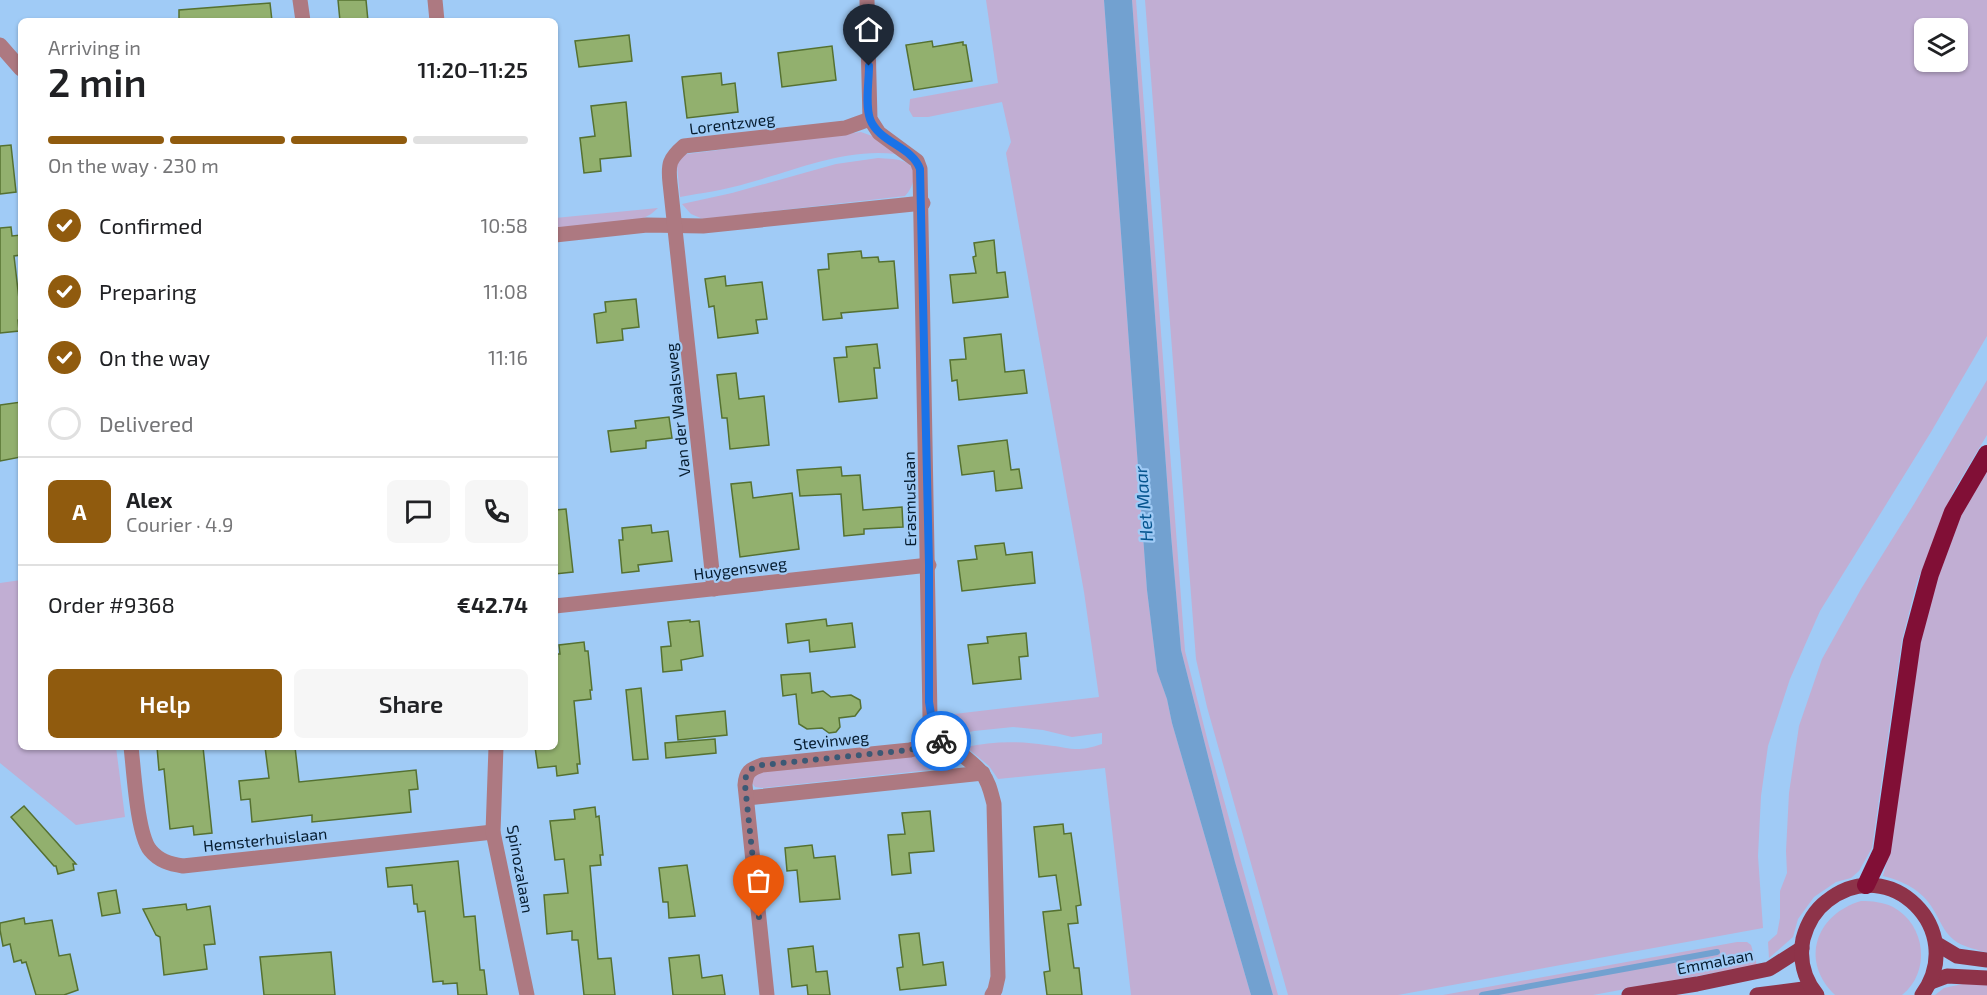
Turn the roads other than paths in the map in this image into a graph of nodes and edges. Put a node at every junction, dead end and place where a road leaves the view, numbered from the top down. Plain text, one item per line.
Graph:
1 (300, 0) edge
2 (435, 0) edge
3 (867, 0) edge
4 (303, 18) edge
5 (437, 18) edge
6 (0, 45) edge
7 (18, 66) edge
8 (870, 119) junction
9 (922, 203) junction
10 (676, 227) junction
11 (558, 235) edge
12 (1987, 454) edge
13 (929, 565) junction
14 (714, 589) junction
15 (558, 606) edge
16 (945, 740) junction
17 (131, 750) edge
18 (496, 750) edge
19 (983, 773) junction
20 (747, 798) junction
21 (493, 832) junction
22 (1866, 885) junction
23 (1936, 944) junction
24 (1802, 948) junction
25 (1987, 960) edge
26 (1987, 978) edge
27 (1927, 988) edge
28 (1814, 992) edge
29 (527, 995) edge
30 (767, 995) edge
31 (992, 995) edge
32 (1629, 995) edge
33 (1757, 995) edge

1 - 4 street
2 - 5 street
3 - 8 street
6 - 7 street
8 - 9 street, Erasmuslaan
8 - 10 street, Lorentzweg
9 - 10 street
9 - 13 street, Erasmuslaan
10 - 11 street
10 - 14 street, Van der Waalsweg
12 - 22 highway
13 - 14 street, Huygensweg
13 - 16 street, Erasmuslaan
14 - 15 street, Huygensweg
16 - 19 street, Erasmuslaan
16 - 20 street, Stevinweg
17 - 21 street, Hemsterhuislaan
18 - 21 street, Spinozalaan
19 - 20 street
19 - 31 street, Erasmuslaan
20 - 30 street, Stevinweg
21 - 29 street, Spinozalaan
22 - 23 main road
22 - 24 main road
23 - 25 main road
23 - 27 main road
24 - 28 main road
24 - 32 main road, Emmalaan
26 - 27 main road
28 - 33 main road

